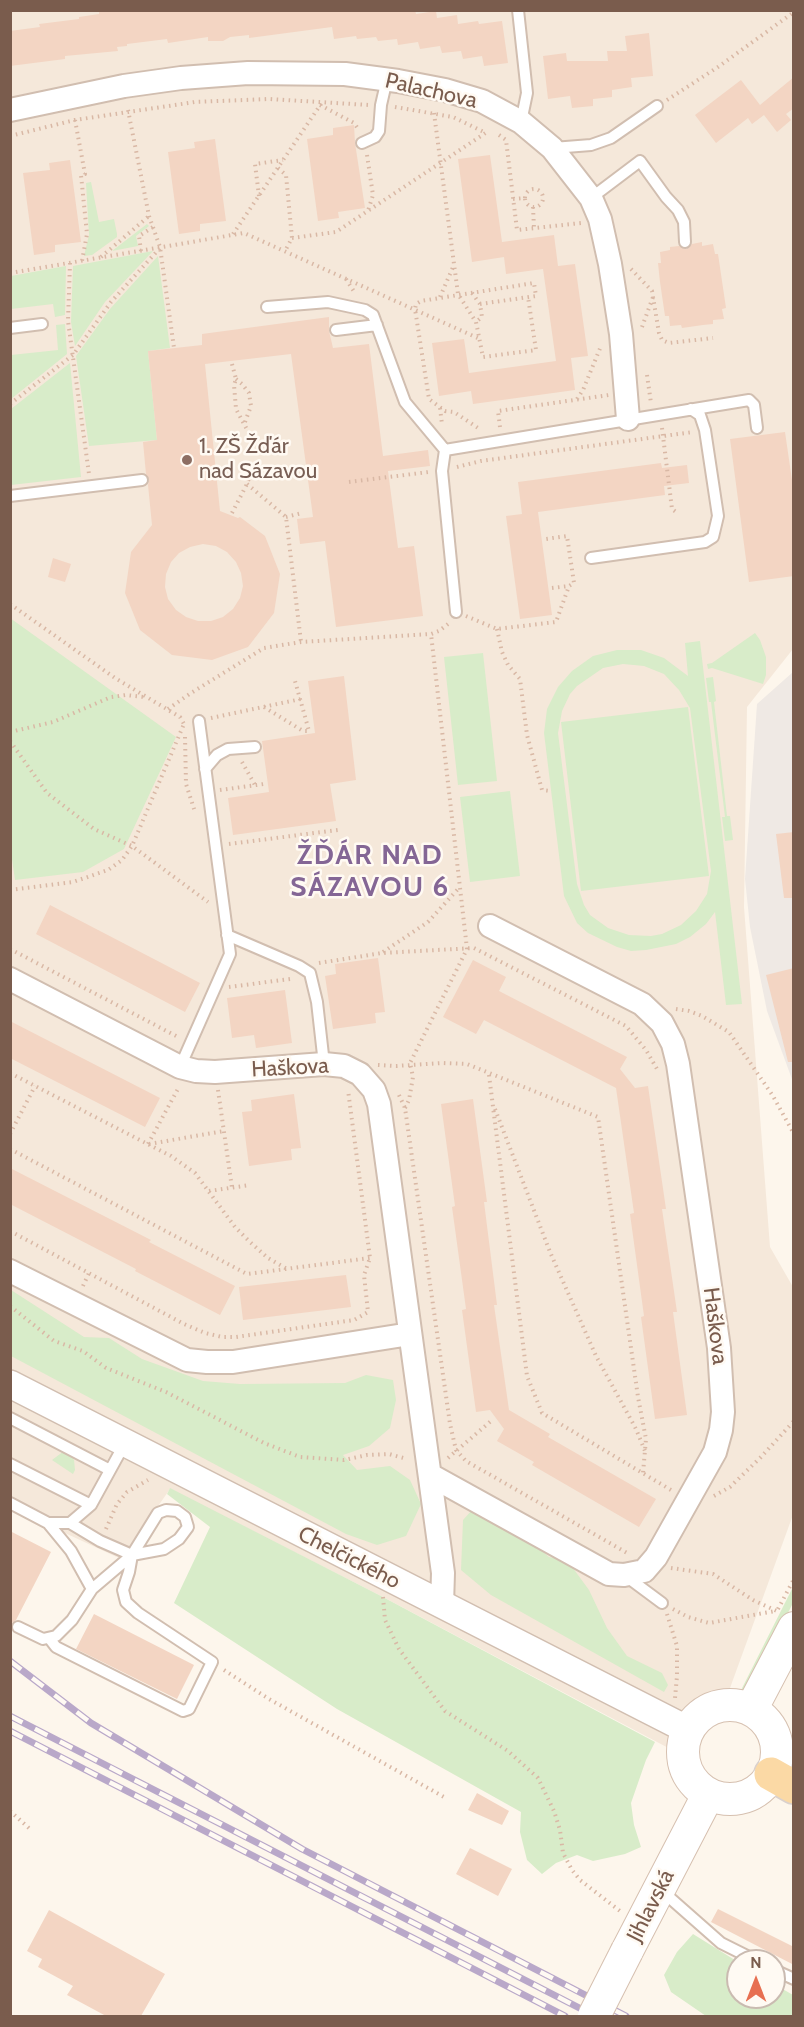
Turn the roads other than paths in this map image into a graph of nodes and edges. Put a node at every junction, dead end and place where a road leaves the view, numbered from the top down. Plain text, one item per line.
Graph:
1 (518, 10) edge
2 (387, 79) junction
3 (657, 106) road end
4 (10, 110) edge
5 (521, 122) junction
6 (363, 142) road end
7 (552, 148) junction
8 (591, 198) junction
9 (685, 242) dead end
10 (267, 307) dead end
11 (42, 324) dead end
12 (377, 325) junction
13 (10, 328) edge
14 (336, 330) dead end
15 (691, 409) junction
16 (628, 419) junction
17 (757, 428) dead end
18 (445, 450) junction
19 (142, 480) dead end
20 (10, 496) edge
21 (591, 558) dead end
22 (456, 612) road end
23 (199, 721) road end
24 (255, 747) dead end
25 (205, 769) junction
26 (490, 926) dead end
27 (227, 935) junction
28 (10, 979) edge
29 (324, 1064) junction
30 (181, 1075) junction
31 (10, 1271) edge
32 (410, 1334) junction
33 (10, 1384) edge
34 (10, 1418) edge
35 (125, 1443) junction
36 (10, 1464) edge
37 (429, 1469) junction
38 (110, 1470) junction
39 (10, 1503) edge
40 (92, 1505) junction
41 (70, 1522) junction
42 (48, 1523) junction
43 (132, 1555) junction
44 (637, 1566) junction
45 (93, 1589) junction
46 (662, 1603) road end
47 (442, 1605) junction
48 (781, 1620) edge
49 (18, 1627) dead end
50 (49, 1638) junction
51 (741, 1705) junction
52 (683, 1723) junction
53 (782, 1781) edge
54 (699, 1791) junction
55 (660, 1889) junction
56 (733, 1949) edge
57 (594, 2016) edge

1 - 5 lane
2 - 4 street, Palachova
2 - 5 street, Palachova
2 - 6 lane
3 - 7 lane
5 - 7 street, Palachova
7 - 8 street, Palachova
8 - 9 lane
8 - 16 street, Palachova
10 - 12 lane
11 - 13 lane
12 - 14 lane
12 - 18 lane
15 - 16 lane
15 - 17 lane
15 - 21 lane
16 - 18 lane
18 - 22 lane
19 - 20 lane
23 - 25 lane
24 - 25 lane
25 - 27 lane
26 - 44 street, Haškova
27 - 29 lane
27 - 30 lane
28 - 30 street, Haškova
29 - 30 street, Haškova
29 - 32 street, Haškova
31 - 32 street
32 - 37 street, Haškova
33 - 35 street, Chelčického
34 - 38 lane
35 - 38 lane
35 - 47 street, Chelčického
36 - 40 lane
37 - 44 street
37 - 47 street, Haškova
38 - 40 lane
39 - 42 lane
40 - 41 lane
41 - 42 lane
41 - 43 lane
42 - 45 lane
43 - 43 lane
43 - 45 lane
43 - 50 lane
44 - 46 lane
45 - 50 lane
47 - 52 street, Chelčického
48 - 51 main road
49 - 50 lane
51 - 52 main road
51 - 53 main road
52 - 54 main road
53 - 54 main road
54 - 55 main road, Jihlavská
55 - 56 lane
55 - 57 main road, Jihlavská, bridge

